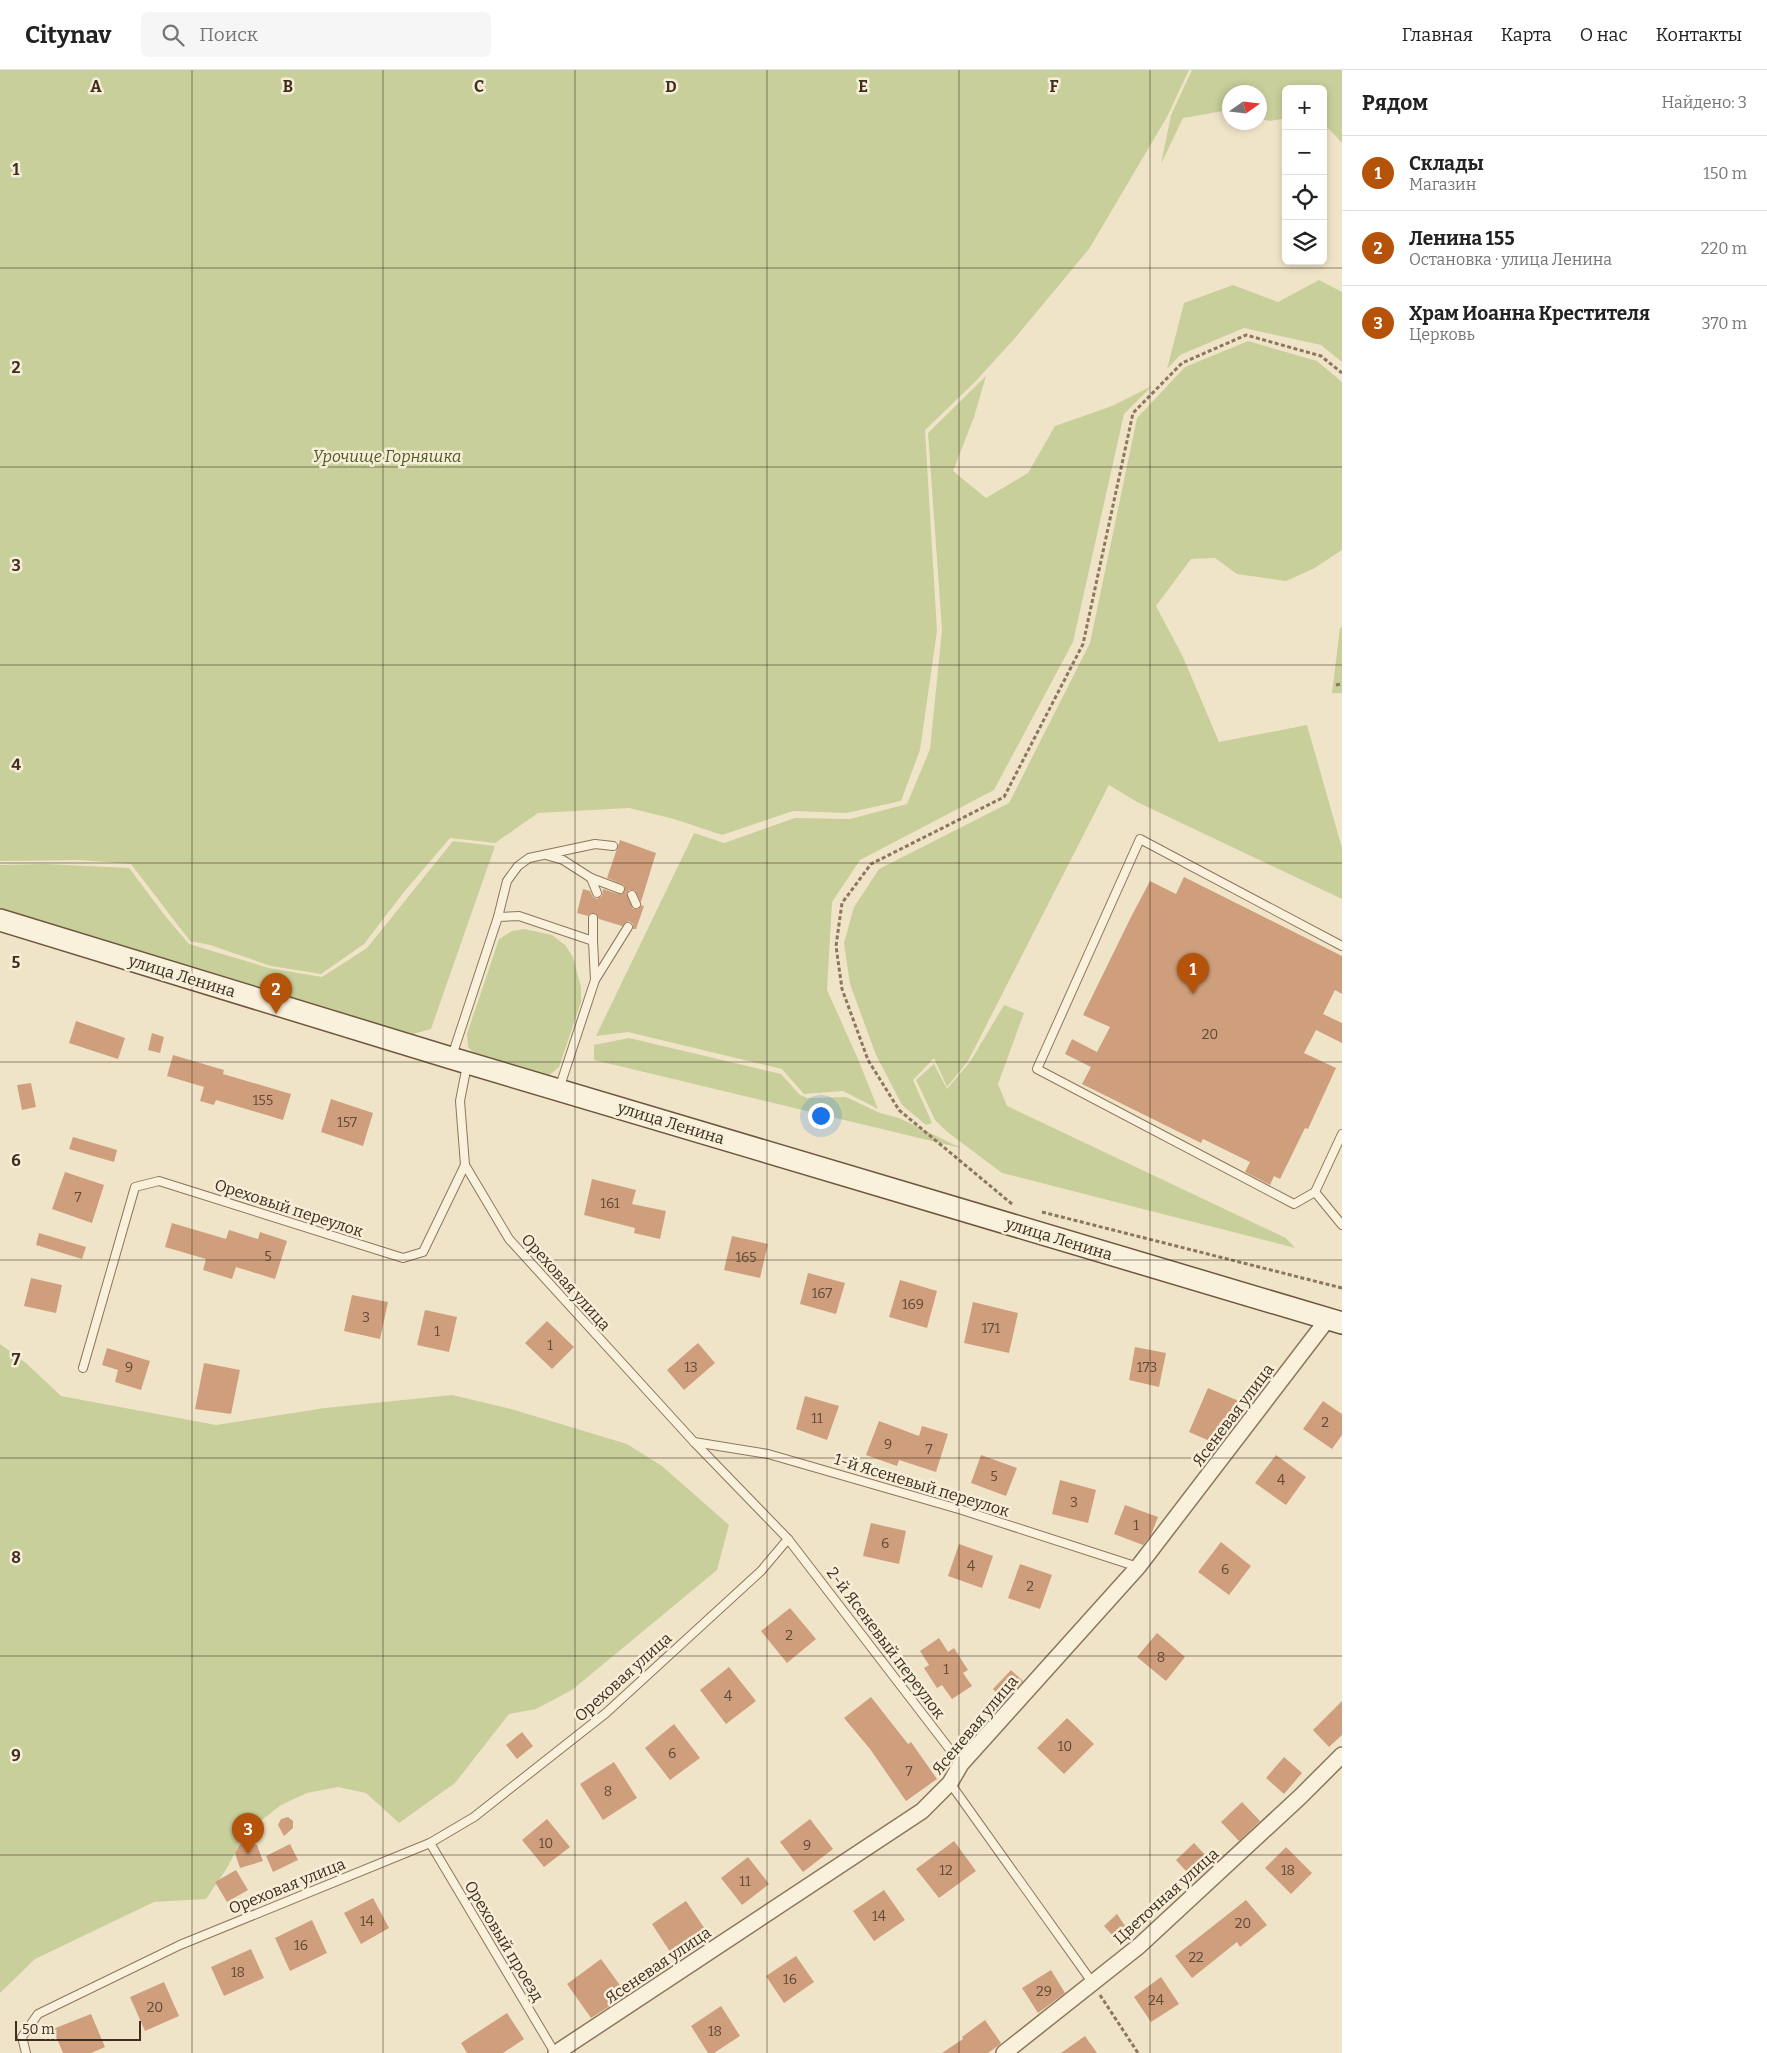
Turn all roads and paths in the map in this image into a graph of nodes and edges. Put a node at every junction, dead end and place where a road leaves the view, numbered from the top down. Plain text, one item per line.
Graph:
1 (1342, 374) edge
2 (1342, 684) edge
3 (1336, 685) dead end
4 (612, 846) dead end
5 (544, 854) junction
6 (591, 878) junction
7 (620, 890) dead end
8 (596, 893) dead end
9 (632, 895) dead end
10 (636, 904) dead end
11 (498, 917) junction
12 (593, 918) dead end
13 (0, 920) edge
14 (628, 927) dead end
15 (593, 941) junction
16 (1342, 946) edge
17 (595, 980) junction
18 (460, 1060) junction
19 (559, 1089) junction
20 (1342, 1134) edge
21 (465, 1165) junction
22 (1315, 1192) junction
23 (1013, 1205) dead end
24 (1033, 1210) dead end
25 (1342, 1224) edge
26 (1342, 1288) edge
27 (1335, 1321) edge
28 (83, 1368) dead end
29 (694, 1442) junction
30 (788, 1539) junction
31 (1138, 1567) junction
32 (1342, 1755) edge
33 (961, 1764) junction
34 (950, 1783) junction
35 (430, 1843) junction
36 (1092, 1982) junction
37 (26, 2053) edge
38 (556, 2053) edge
39 (1004, 2053) edge
40 (1138, 2053) edge

1 - 23 path
2 - 3 path
4 - 5 lane
5 - 6 lane
5 - 11 lane
6 - 7 lane
6 - 8 lane
9 - 10 lane
11 - 15 lane
11 - 18 lane
12 - 15 lane
13 - 18 main road, улица Ленина
14 - 17 lane
15 - 17 lane
16 - 22 lane
17 - 19 lane
18 - 19 main road, улица Ленина
18 - 21 lane
19 - 27 main road, улица Ленина
20 - 22 lane
21 - 28 lane, Ореховый переулок
21 - 29 lane, Ореховая улица
22 - 25 lane
24 - 26 path
27 - 31 street, Ясеневая улица
29 - 30 lane, Ореховая улица
29 - 31 lane, 1-й Ясеневый переулок
30 - 33 lane, 2-й Ясеневый переулок
30 - 35 lane, Ореховая улица
31 - 33 street, Ясеневая улица
32 - 36 street, Цветочная улица
33 - 34 street, Ясеневая улица
34 - 36 lane
34 - 38 street, Ясеневая улица
35 - 37 lane, Ореховая улица
35 - 38 lane, Ореховый проезд
36 - 39 street, Цветочная улица
36 - 40 path

